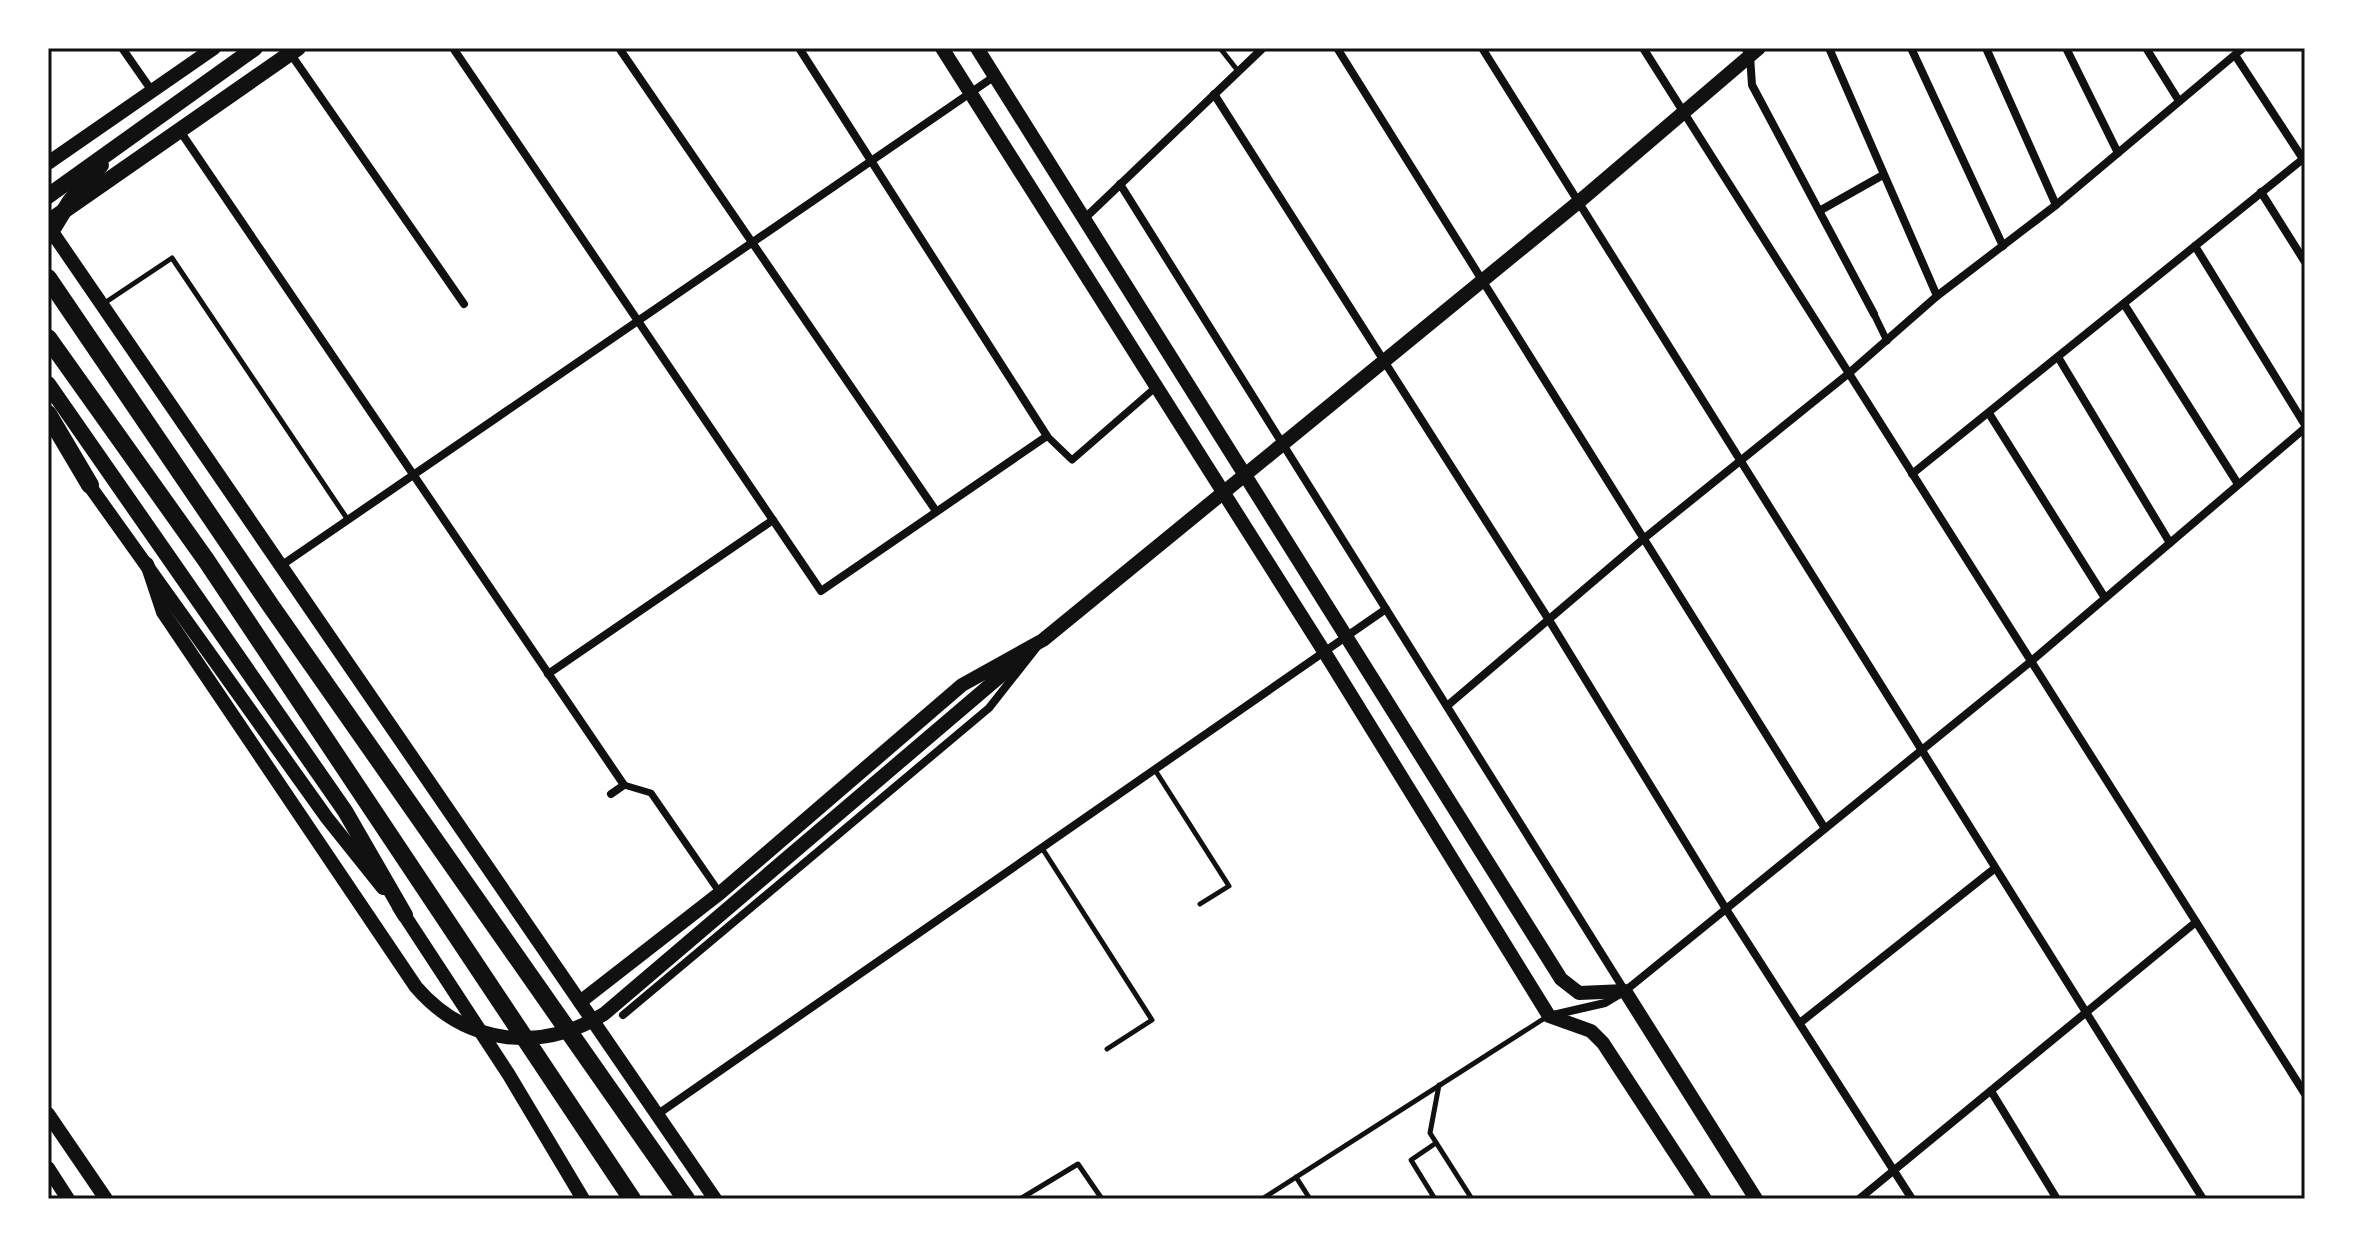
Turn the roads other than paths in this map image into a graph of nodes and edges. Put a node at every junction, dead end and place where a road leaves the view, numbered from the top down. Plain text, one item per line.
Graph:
1 (122, 48) edge
2 (214, 48) edge
3 (255, 48) edge
4 (453, 48) edge
5 (619, 48) edge
6 (799, 48) edge
7 (942, 48) edge
8 (977, 48) edge
9 (1220, 48) edge
10 (1263, 48) edge
11 (1337, 48) edge
12 (1482, 48) edge
13 (1643, 48) edge
14 (1829, 48) edge
15 (1911, 48) edge
16 (1986, 48) edge
17 (2066, 48) edge
18 (2146, 48) edge
19 (2243, 48) edge
20 (294, 51) edge
21 (1751, 51) edge
22 (2235, 55) junction
23 (1238, 71) junction
24 (995, 76) junction
25 (152, 91) junction
26 (970, 93) junction
27 (1214, 94) junction
28 (2179, 101) junction
29 (1683, 112) junction
30 (147, 123) junction
31 (180, 131) junction
32 (2118, 153) junction
33 (871, 160) junction
34 (2304, 161) edge
35 (48, 163) edge
36 (1883, 175) junction
37 (1120, 184) junction
38 (2261, 192) junction
39 (48, 196) edge
40 (1581, 200) junction
41 (2056, 205) junction
42 (1821, 210) junction
43 (1083, 220) junction
44 (48, 224) edge
45 (48, 237) edge
46 (753, 242) junction
47 (2003, 246) junction
48 (2195, 246) junction
49 (2305, 262) edge
50 (48, 278) edge
51 (1483, 278) junction
52 (1937, 296) junction
53 (102, 304) junction
54 (464, 304) dead end
55 (2124, 304) junction
56 (1874, 314) joint
57 (638, 321) junction
58 (48, 338) edge
59 (1887, 341) junction
60 (2058, 357) junction
61 (1383, 361) junction
62 (1848, 374) junction
63 (48, 384) edge
64 (1156, 387) junction
65 (48, 414) edge
66 (1990, 415) junction
67 (2305, 427) edge
68 (48, 430) edge
69 (1047, 436) junction
70 (1283, 444) junction
71 (1743, 460) junction
72 (1244, 474) junction
73 (1912, 474) junction
74 (412, 476) junction
75 (2238, 484) junction
76 (90, 485) junction
77 (1222, 491) junction
78 (936, 511) junction
79 (348, 520) junction
80 (773, 520) junction
81 (1642, 540) junction
82 (2170, 543) junction
83 (147, 564) junction
84 (282, 565) junction
85 (2105, 598) junction
86 (1386, 609) junction
87 (1549, 620) junction
88 (1347, 637) junction
89 (1043, 640) junction
90 (1325, 653) junction
91 (2029, 663) junction
92 (548, 674) junction
93 (1447, 706) junction
94 (1923, 748) junction
95 (1155, 769) junction
96 (624, 785) junction
97 (611, 794) dead end
98 (1824, 827) junction
99 (1042, 848) junction
100 (1994, 869) junction
101 (720, 893) junction
102 (1200, 904) dead end
103 (1726, 909) junction
104 (405, 915) junction
105 (2196, 922) junction
106 (1625, 991) junction
107 (580, 1002) junction
108 (2085, 1013) junction
109 (623, 1015) dead end
110 (1549, 1016) junction
111 (1801, 1022) junction
112 (1107, 1049) dead end
113 (1439, 1085) junction
114 (1991, 1091) junction
115 (2305, 1094) edge
116 (48, 1114) edge
117 (658, 1114) junction
118 (1436, 1143) junction
119 (48, 1168) edge
120 (1896, 1171) junction
121 (1296, 1177) junction
122 (68, 1199) edge
123 (106, 1199) edge
124 (583, 1199) edge
125 (632, 1199) edge
126 (686, 1199) edge
127 (715, 1199) edge
128 (1020, 1199) edge
129 (1102, 1199) edge
130 (1262, 1199) edge
131 (1310, 1199) edge
132 (1435, 1199) edge
133 (1472, 1199) edge
134 (1705, 1199) edge
135 (1756, 1199) edge
136 (1859, 1199) edge
137 (1912, 1199) edge
138 (2057, 1199) edge
139 (2203, 1199) edge

1 - 25 street
2 - 25 main road
3 - 30 main road
4 - 57 street
5 - 46 street
6 - 33 street
7 - 26 main road
8 - 24 main road
9 - 23 lane
10 - 23 street
11 - 51 street
12 - 40 street
13 - 29 street
14 - 36 street
15 - 47 street
16 - 41 street
17 - 32 street
18 - 28 street
19 - 22 street
20 - 31 main road
20 - 54 street
21 - 29 main road
21 - 42 street
22 - 28 street
22 - 34 street
23 - 27 street
24 - 26 street
24 - 43 main road
25 - 35 main road
26 - 33 street
26 - 64 main road
27 - 37 street
27 - 61 street
28 - 32 street
29 - 40 main road
29 - 62 street
30 - 39 main road
30 - 45 main road
31 - 44 main road
31 - 74 street
32 - 41 street
33 - 46 street
33 - 69 street
34 - 38 street
36 - 42 street
36 - 52 street
37 - 43 street
37 - 70 street
38 - 48 street
38 - 49 street
40 - 51 main road
40 - 71 street
41 - 47 street
42 - 56 street
43 - 72 main road
44 - 53 main road
46 - 57 street
46 - 78 street
47 - 52 street
48 - 55 street
48 - 67 street
50 - 126 highway
51 - 61 main road
51 - 81 street
52 - 59 street
53 - 79 lane
53 - 84 main road
55 - 60 street
55 - 75 street
56 - 59 street
57 - 74 street
57 - 80 street
58 - 125 highway
59 - 62 street
60 - 66 street
60 - 82 street
61 - 70 main road
61 - 87 street
62 - 71 street
62 - 73 street
63 - 104 main road
64 - 69 street
64 - 77 main road
65 - 76 highway
66 - 73 street
66 - 85 street
67 - 75 street
68 - 76 main road
69 - 78 street
70 - 72 main road
70 - 86 street
71 - 81 street
71 - 94 street
72 - 77 main road
72 - 88 main road
73 - 91 street
74 - 79 street
74 - 92 street
75 - 82 street
76 - 83 main road
77 - 89 main road
77 - 90 main road
78 - 80 street
79 - 84 street
80 - 92 street
81 - 87 street
81 - 98 street
82 - 85 street
83 - 89 main road
83 - 104 main road
84 - 107 main road
85 - 91 street
86 - 88 street
86 - 93 street
87 - 93 street
87 - 103 street
88 - 90 street
88 - 106 main road
89 - 101 main road
89 - 109 street
90 - 95 street
90 - 110 main road
91 - 94 street
91 - 105 street
92 - 96 street
93 - 106 street
94 - 98 street
94 - 100 street
95 - 99 street
95 - 102 lane
96 - 97 street
96 - 101 street
98 - 103 street
99 - 112 lane
99 - 117 street
100 - 108 street
100 - 111 street
101 - 107 main road
103 - 106 street
103 - 111 street
104 - 124 main road
105 - 108 street
105 - 115 street
106 - 110 street
106 - 135 main road
107 - 117 main road
108 - 114 street
108 - 139 street
110 - 113 lane
110 - 134 main road
111 - 120 street
113 - 118 lane
113 - 121 lane
114 - 120 street
114 - 138 street
116 - 123 main road
117 - 127 main road
118 - 132 lane
118 - 133 lane
119 - 122 main road
120 - 136 street
120 - 137 street
121 - 130 lane
121 - 131 lane
128 - 129 lane

